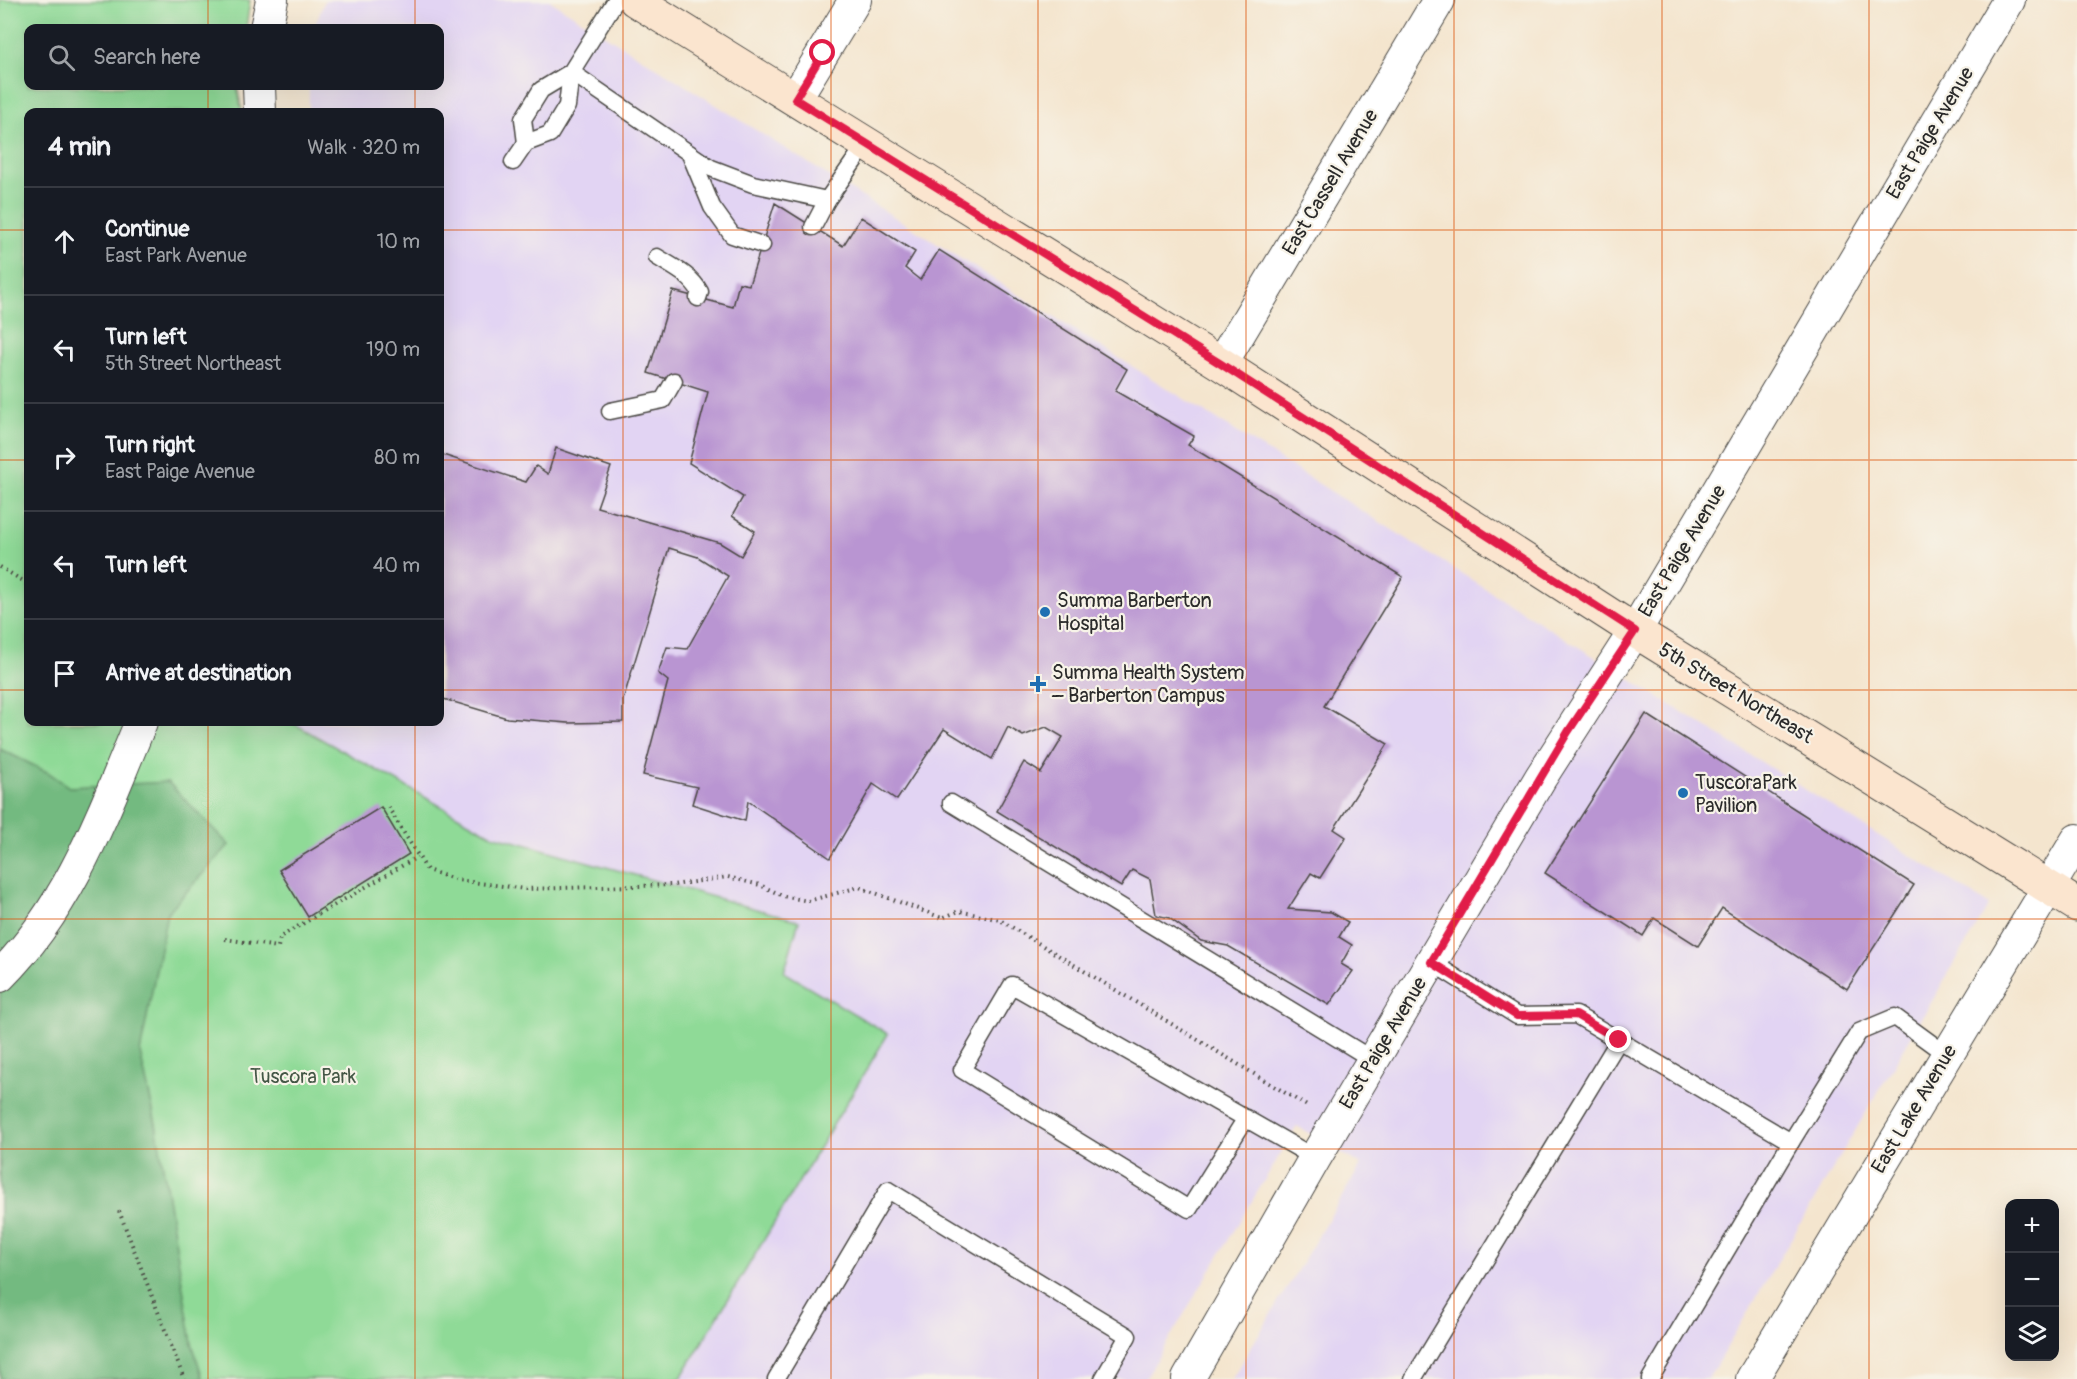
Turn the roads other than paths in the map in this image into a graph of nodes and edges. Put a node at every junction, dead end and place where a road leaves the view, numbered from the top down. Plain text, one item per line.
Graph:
1 (272, 0) edge
2 (616, 0) edge
3 (635, 0) edge
4 (855, 0) edge
5 (1439, 0) edge
6 (2009, 0) edge
7 (267, 24) edge
8 (571, 72) junction
9 (259, 90) edge
10 (795, 99) junction
11 (260, 108) edge
12 (526, 143) junction
13 (866, 144) junction
14 (689, 153) junction
15 (513, 162) dead end
16 (827, 200) junction
17 (813, 227) dead end
18 (762, 244) dead end
19 (657, 257) dead end
20 (698, 298) dead end
21 (1221, 364) junction
22 (674, 381) dead end
23 (610, 411) dead end
24 (1635, 631) junction
25 (139, 726) edge
26 (951, 803) dead end
27 (2077, 840) edge
28 (2048, 888) junction
29 (2077, 905) edge
30 (1431, 962) junction
31 (0, 976) edge
32 (1619, 1040) junction
33 (1947, 1055) junction
34 (1373, 1060) junction
35 (1246, 1119) junction
36 (1791, 1142) junction
37 (1315, 1158) junction
38 (776, 1379) edge
39 (1103, 1379) edge
40 (1188, 1379) edge
41 (1413, 1379) edge
42 (1650, 1379) edge
43 (1752, 1379) edge

1 - 7 street
2 - 8 lane
3 - 10 main road, 5th Street Northeast
4 - 10 street
5 - 21 street, East Cassell Avenue
6 - 24 street, East Paige Avenue
8 - 12 lane
8 - 12 lane
8 - 14 lane
9 - 11 street
10 - 13 main road, 5th Street Northeast
12 - 15 lane
13 - 16 lane
13 - 21 main road, 5th Street Northeast
14 - 16 lane
14 - 18 lane
16 - 17 lane
19 - 20 lane
21 - 24 main road, 5th Street Northeast
22 - 23 lane
24 - 28 main road, 5th Street Northeast
24 - 30 street, East Paige Avenue
25 - 31 street
26 - 34 lane
27 - 28 street, East Lake Avenue
28 - 29 main road, 5th Street Northeast
28 - 33 street, East Lake Avenue
30 - 32 lane
30 - 34 street, East Paige Avenue
32 - 36 lane
32 - 41 lane
33 - 36 lane
33 - 43 street, East Lake Avenue
34 - 37 street, East Paige Avenue
35 - 35 lane
35 - 37 lane
36 - 42 lane
37 - 40 street, East Paige Avenue
38 - 39 lane

